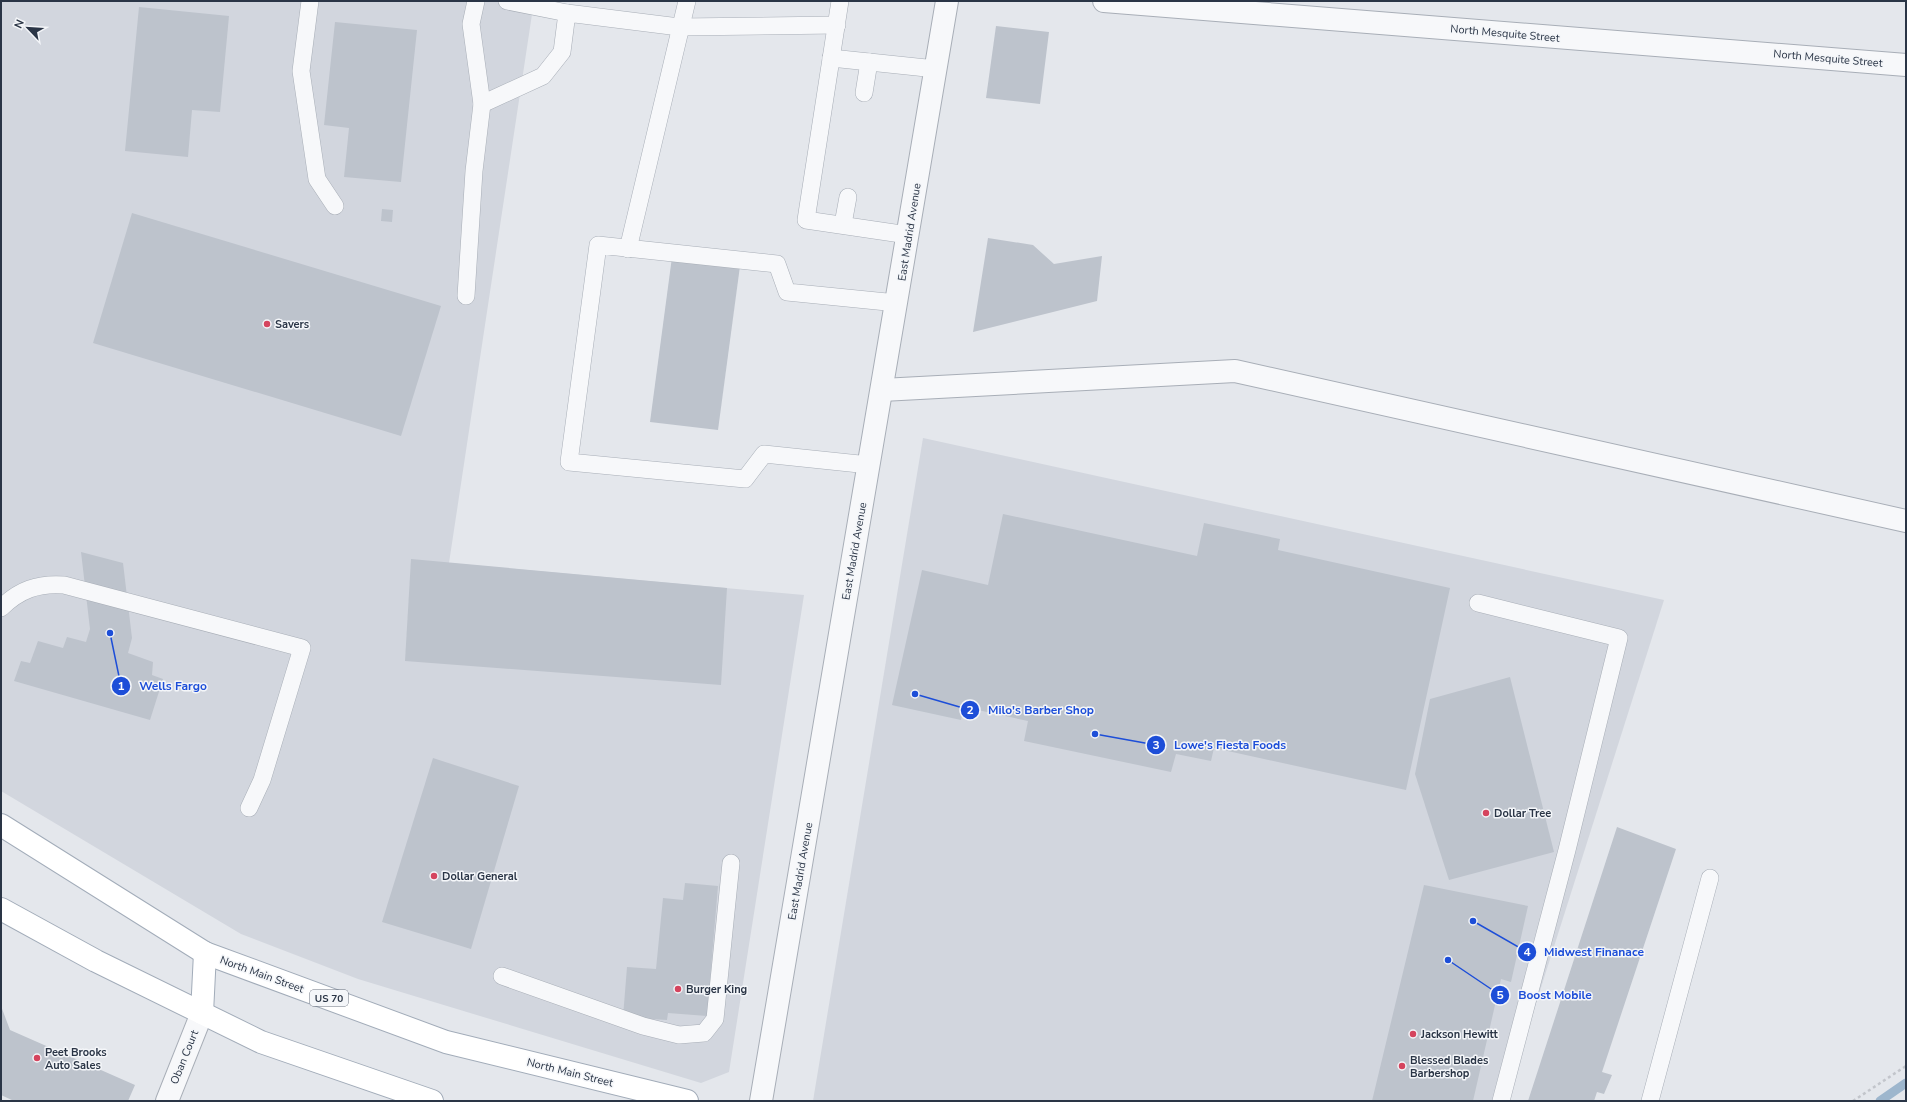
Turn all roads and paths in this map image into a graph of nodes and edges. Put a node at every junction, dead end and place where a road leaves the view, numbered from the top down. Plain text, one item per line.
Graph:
1 (310, 1) edge
2 (476, 1) edge
3 (508, 1) edge
4 (687, 1) edge
5 (840, 1) edge
6 (947, 1) edge
7 (1104, 1) edge
8 (567, 13) junction
9 (837, 25) junction
10 (679, 27) junction
11 (831, 58) junction
12 (869, 62) junction
13 (1906, 65) edge
14 (936, 69) junction
15 (864, 93) dead end
16 (482, 104) junction
17 (848, 197) dead end
18 (335, 206) dead end
19 (843, 224) junction
20 (908, 235) junction
21 (628, 248) junction
22 (466, 296) dead end
23 (897, 303) junction
24 (882, 390) junction
25 (869, 465) junction
26 (1906, 521) edge
27 (1478, 603) dead end
28 (1, 608) edge
29 (249, 808) dead end
30 (1, 825) edge
31 (731, 863) dead end
32 (1710, 878) dead end
33 (1, 909) edge
34 (205, 953) junction
35 (502, 976) dead end
36 (202, 1013) junction
37 (1906, 1066) edge
38 (167, 1101) edge
39 (432, 1101) edge
40 (687, 1101) edge
41 (761, 1101) edge
42 (1501, 1101) edge
43 (1650, 1101) edge
44 (1853, 1101) edge

1 - 18 lane
2 - 16 lane
3 - 8 lane
4 - 10 lane
5 - 9 lane
6 - 14 street, East Madrid Avenue
7 - 13 street, North Mesquite Street
8 - 10 lane
8 - 16 lane
9 - 10 lane
9 - 11 lane
10 - 21 lane
11 - 12 lane
11 - 19 lane
12 - 14 lane
12 - 15 lane
14 - 20 street, East Madrid Avenue
16 - 22 lane
17 - 19 lane
19 - 20 lane
20 - 23 street, East Madrid Avenue
21 - 23 lane
21 - 25 lane
23 - 24 street, East Madrid Avenue
24 - 25 street, East Madrid Avenue
24 - 26 street
25 - 41 street, East Madrid Avenue
27 - 42 lane
28 - 29 lane
30 - 34 main road, North Main Street / US 70
31 - 35 lane
32 - 43 lane
33 - 36 main road
34 - 36 main road
34 - 40 main road, North Main Street / US 70
36 - 38 street, Oban Court
36 - 39 main road
37 - 44 path

